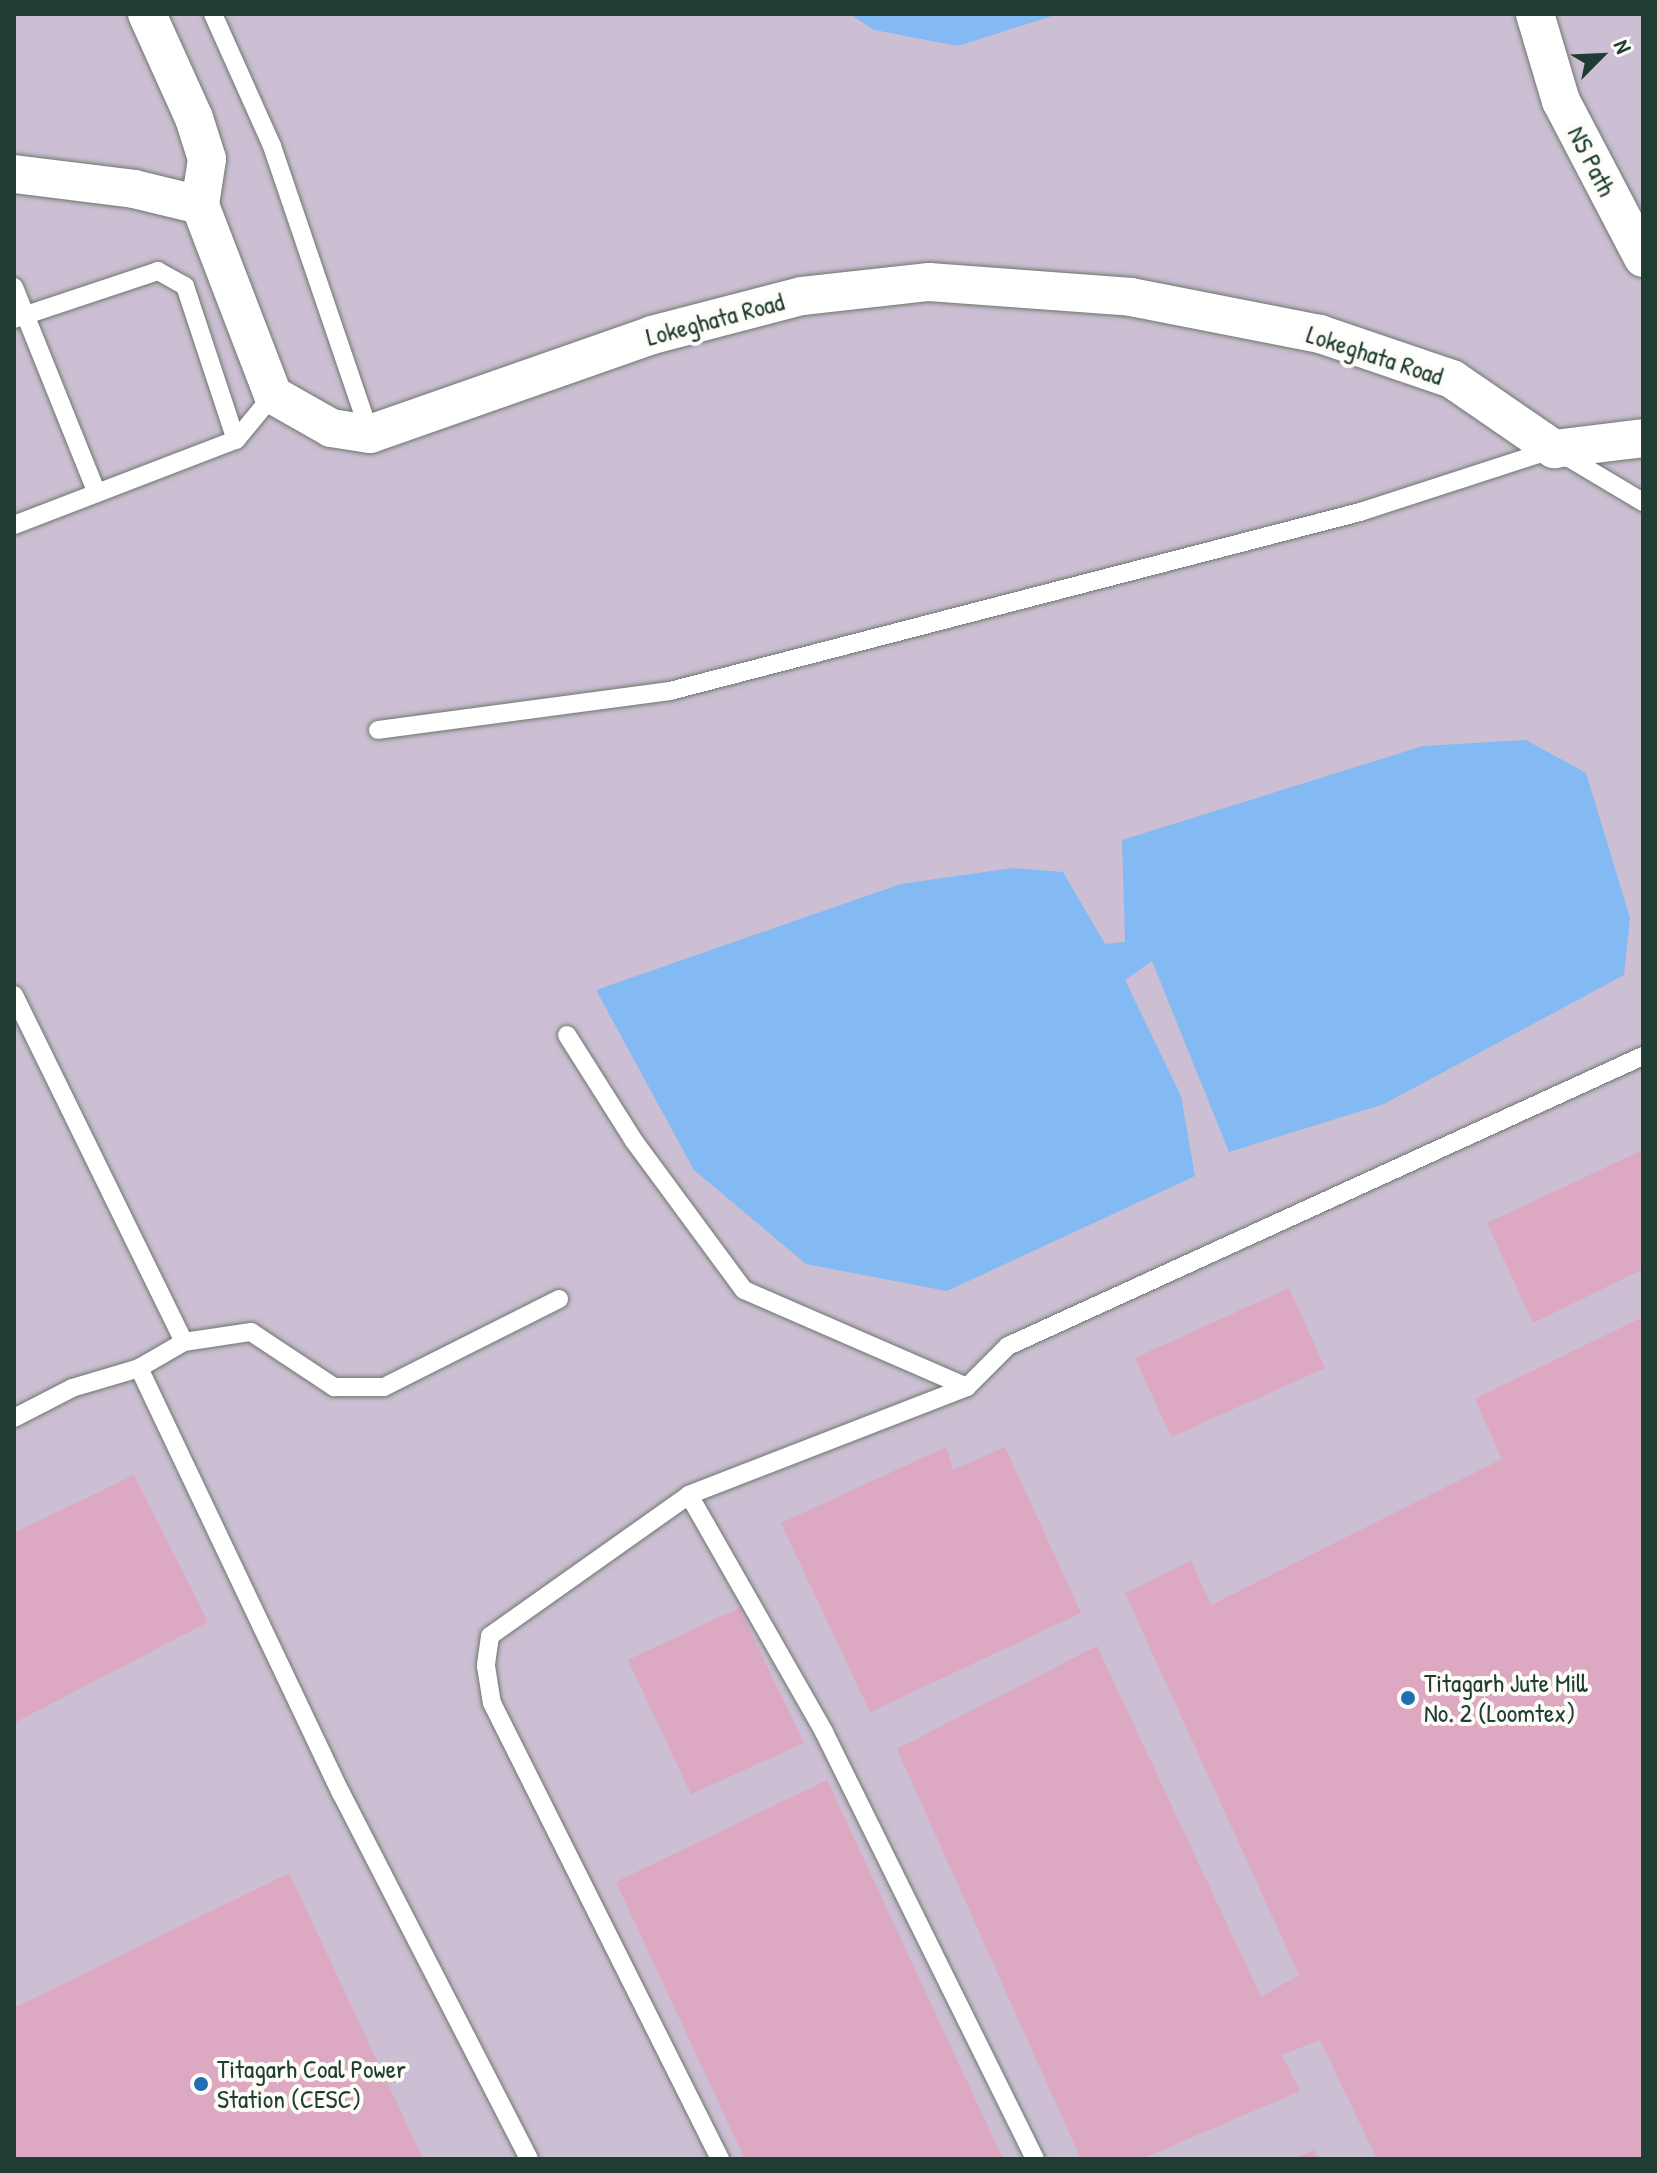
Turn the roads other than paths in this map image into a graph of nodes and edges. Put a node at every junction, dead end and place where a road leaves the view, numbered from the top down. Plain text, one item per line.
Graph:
1 (147, 14) edge
2 (213, 14) edge
3 (1535, 14) edge
4 (14, 174) edge
5 (200, 205) junction
6 (1643, 257) edge
7 (14, 287) edge
8 (20, 316) edge
9 (273, 395) junction
10 (370, 434) junction
11 (1643, 438) edge
12 (236, 440) junction
13 (1554, 449) junction
14 (97, 493) junction
15 (1643, 502) edge
16 (14, 525) edge
17 (378, 730) dead end
18 (14, 995) edge
19 (567, 1035) dead end
20 (1643, 1056) edge
21 (559, 1299) dead end
22 (184, 1342) junction
23 (139, 1368) junction
24 (967, 1387) junction
25 (14, 1418) edge
26 (689, 1495) junction
27 (529, 2159) edge
28 (720, 2159) edge
29 (1035, 2159) edge

1 - 5 street
2 - 10 lane
3 - 6 street, NS Path
4 - 5 street
5 - 9 street
7 - 8 lane
8 - 12 lane
8 - 14 lane
9 - 10 street, Lokeghata Road
9 - 12 lane
10 - 13 street, Lokeghata Road
11 - 13 street
12 - 14 lane
13 - 15 lane
13 - 17 lane
14 - 16 lane
18 - 22 lane
19 - 24 lane
20 - 24 lane
21 - 22 lane
22 - 23 lane
23 - 25 lane
23 - 27 lane
24 - 26 lane
26 - 28 lane
26 - 29 lane

